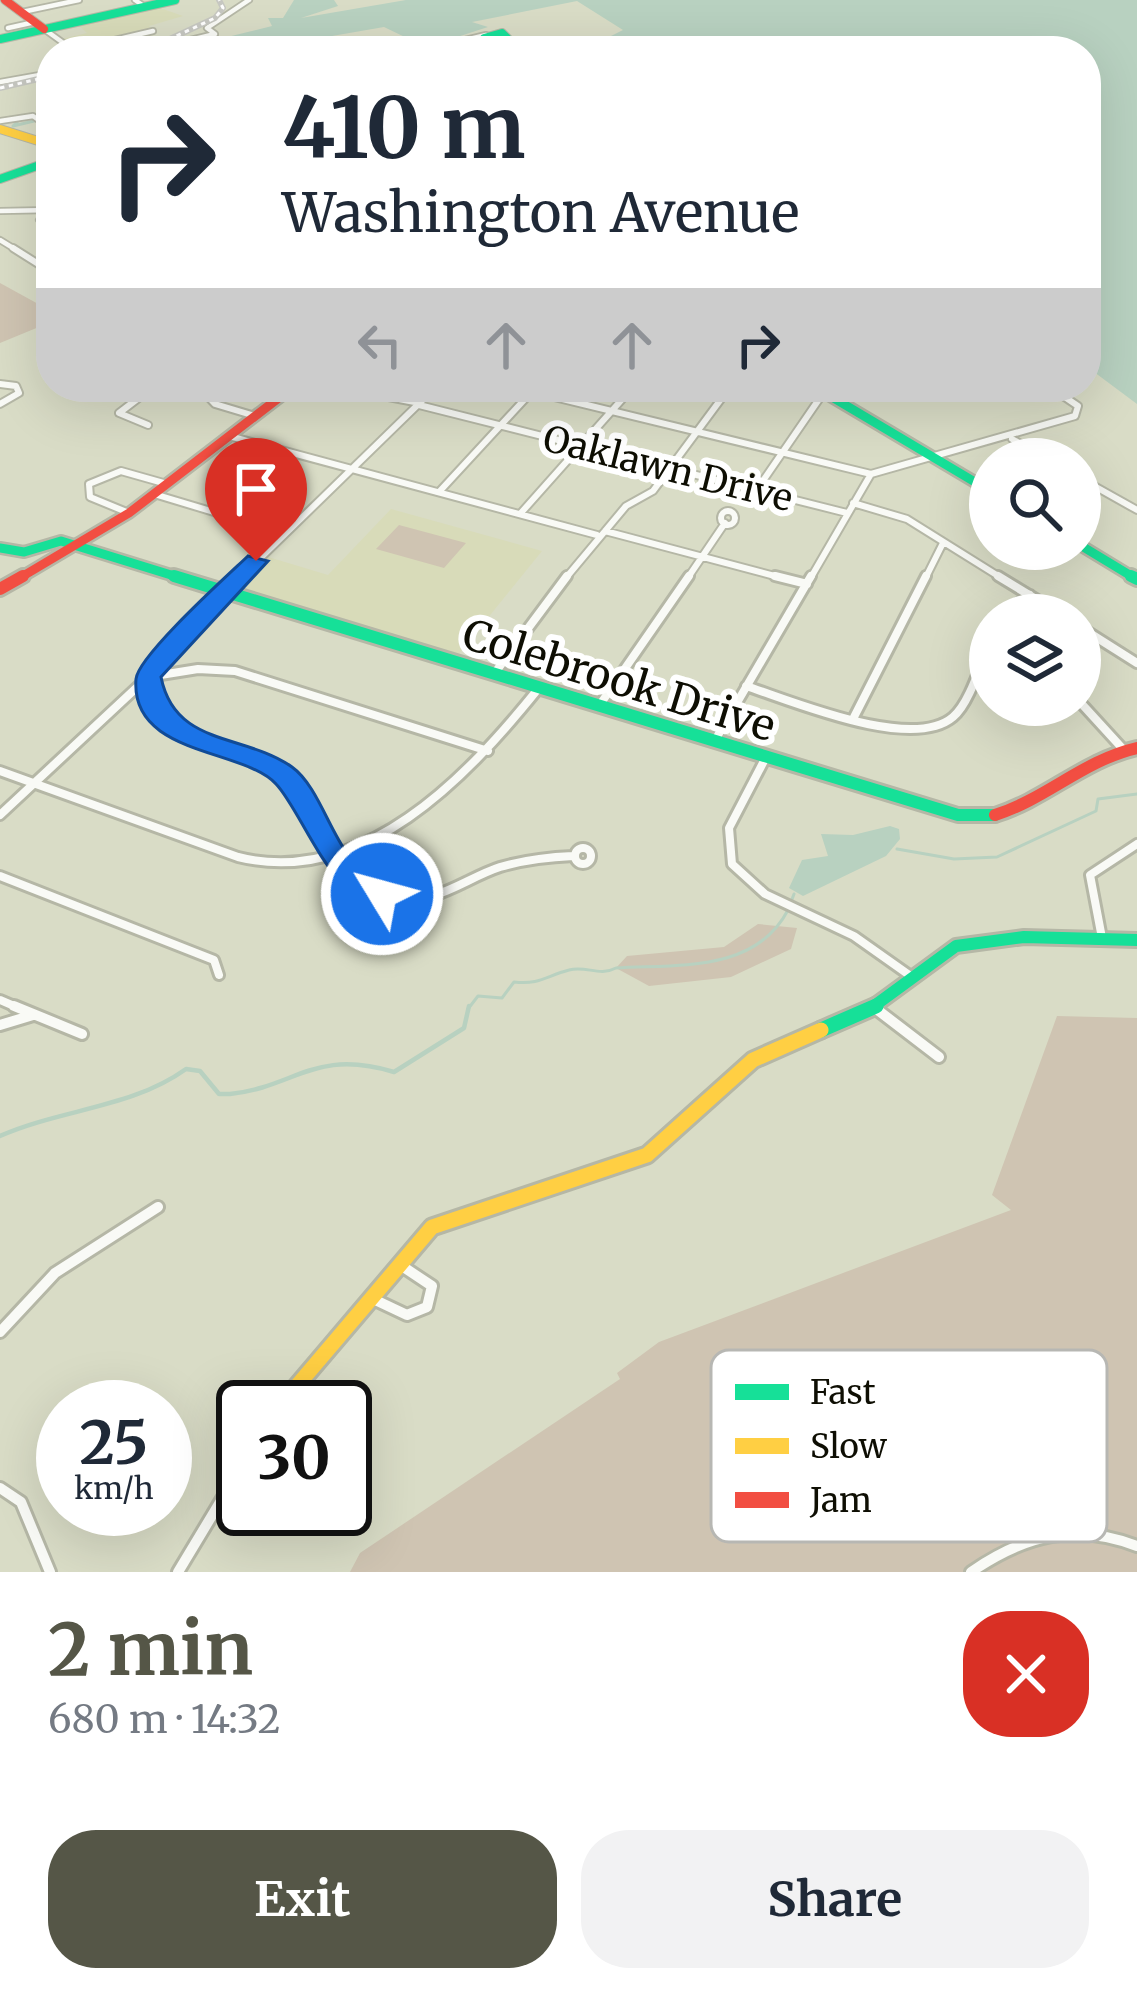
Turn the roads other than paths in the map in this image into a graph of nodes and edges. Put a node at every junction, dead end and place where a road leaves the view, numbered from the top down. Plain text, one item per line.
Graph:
1 (79, 0) edge
2 (175, 0) edge
3 (249, 0) edge
4 (5, 3) edge
5 (140, 3) edge
6 (22, 12) junction
7 (40, 26) junction
8 (153, 31) dead end
9 (4, 34) edge
10 (486, 35) joint
11 (53, 36) edge
12 (133, 36) edge
13 (207, 36) edge
14 (482, 36) edge
15 (505, 36) edge
16 (36, 76) edge
17 (0, 82) edge
18 (36, 119) edge
19 (0, 125) edge
20 (36, 141) edge
21 (36, 166) edge
22 (0, 179) edge
23 (36, 211) edge
24 (0, 212) edge
25 (0, 240) edge
26 (36, 262) edge
27 (0, 384) edge
28 (133, 402) edge
29 (213, 402) edge
30 (273, 402) edge
31 (409, 402) edge
32 (522, 402) edge
33 (581, 402) edge
34 (620, 402) edge
35 (719, 402) edge
36 (811, 402) edge
37 (841, 402) edge
38 (1072, 402) edge
39 (0, 404) edge
40 (419, 404) junction
41 (613, 411) junction
42 (255, 416) junction
43 (148, 425) dead end
44 (500, 425) junction
45 (696, 432) junction
46 (229, 436) junction
47 (1011, 438) edge
48 (582, 447) junction
49 (969, 449) edge
50 (782, 452) junction
51 (935, 458) junction
52 (352, 468) junction
53 (668, 469) junction
54 (871, 474) junction
55 (969, 478) edge
56 (167, 484) junction
57 (1101, 490) edge
58 (756, 491) junction
59 (439, 492) junction
60 (154, 494) junction
61 (854, 503) junction
62 (1137, 510) edge
63 (129, 512) junction
64 (520, 514) junction
65 (848, 514) junction
66 (725, 523) dead end
67 (285, 533) junction
68 (601, 533) junction
69 (943, 543) junction
70 (72, 547) junction
71 (0, 548) edge
72 (702, 556) junction
73 (1101, 557) edge
74 (1137, 579) edge
75 (807, 584) junction
76 (0, 589) edge
77 (223, 593) junction
78 (1028, 594) edge
79 (1101, 640) edge
80 (1137, 662) edge
81 (493, 675) junction
82 (148, 676) junction
83 (746, 686) junction
84 (538, 689) junction
85 (969, 693) edge
86 (598, 707) junction
87 (854, 717) junction
88 (1101, 725) edge
89 (713, 743) junction
90 (1122, 748) junction
91 (1137, 748) edge
92 (488, 751) junction
93 (764, 759) junction
94 (0, 771) edge
95 (32, 782) junction
96 (0, 814) edge
97 (1137, 844) edge
98 (332, 854) junction
99 (573, 856) dead end
100 (0, 876) edge
101 (1102, 938) junction
102 (1137, 940) edge
103 (218, 975) dead end
104 (912, 977) junction
105 (1, 1004) edge
106 (874, 1007) junction
107 (35, 1015) junction
108 (0, 1025) edge
109 (82, 1034) dead end
110 (939, 1057) dead end
111 (158, 1207) dead end
112 (398, 1264) junction
113 (370, 1298) junction
114 (0, 1332) edge
115 (302, 1380) edge
116 (0, 1488) edge
117 (216, 1509) edge
118 (1107, 1538) edge
119 (1022, 1542) edge
120 (1137, 1546) edge
121 (50, 1572) edge
122 (178, 1572) edge
123 (971, 1572) edge

1 - 6 street
2 - 5 street
3 - 13 street
4 - 6 street
5 - 7 street
6 - 7 street
7 - 9 street
7 - 11 street
8 - 12 street
10 - 14 street
10 - 15 street
16 - 17 street
18 - 19 street
19 - 20 street
21 - 22 street
23 - 24 street
25 - 26 street
27 - 39 street
28 - 43 street
29 - 42 street
30 - 42 street
31 - 40 street, Oaklawn Drive
32 - 44 street
33 - 41 street
34 - 41 street
35 - 45 street
36 - 50 street
37 - 51 street
38 - 47 street
40 - 44 street, Oaklawn Drive
40 - 52 street
41 - 45 street
41 - 48 street
42 - 46 street
44 - 48 street, Oaklawn Drive
44 - 59 street
45 - 50 street
45 - 53 street
46 - 52 street
46 - 56 street
48 - 53 street, Oaklawn Drive
48 - 64 street
49 - 51 street
50 - 54 street
50 - 58 street
51 - 54 street
51 - 55 street
52 - 59 street
52 - 67 street
53 - 58 street, Oaklawn Drive
53 - 68 street
54 - 61 street
56 - 60 street
56 - 63 street
57 - 62 street
58 - 65 street, Oaklawn Drive
59 - 64 street
60 - 63 street
60 - 67 street
61 - 65 street
61 - 69 street
63 - 70 street
64 - 68 street
65 - 75 street
66 - 72 street
67 - 77 street
68 - 72 street
68 - 81 street
69 - 78 street
69 - 87 street
70 - 71 street
70 - 76 street
70 - 77 street, Colebrook Drive
72 - 75 street
72 - 86 street
73 - 74 street
75 - 83 street
77 - 81 street, Colebrook Drive
77 - 82 street
79 - 80 street
81 - 84 street, Colebrook Drive
82 - 92 street
82 - 95 street
82 - 98 street
83 - 87 street
83 - 89 street
84 - 86 street, Colebrook Drive
84 - 92 street
85 - 87 street
86 - 89 street, Colebrook Drive
88 - 90 street
89 - 93 street, Colebrook Drive
90 - 91 street, Colebrook Drive
90 - 93 street, Colebrook Drive
92 - 98 street
93 - 104 street
94 - 95 street
95 - 96 street
95 - 98 street
97 - 101 street
98 - 99 street
100 - 103 street
101 - 102 street
101 - 104 street
104 - 106 street
105 - 107 street
106 - 110 street
106 - 112 street
107 - 108 street
107 - 109 street
111 - 114 street
112 - 113 street
112 - 113 street
113 - 115 street
116 - 121 street
117 - 122 street
118 - 120 street
119 - 123 street

